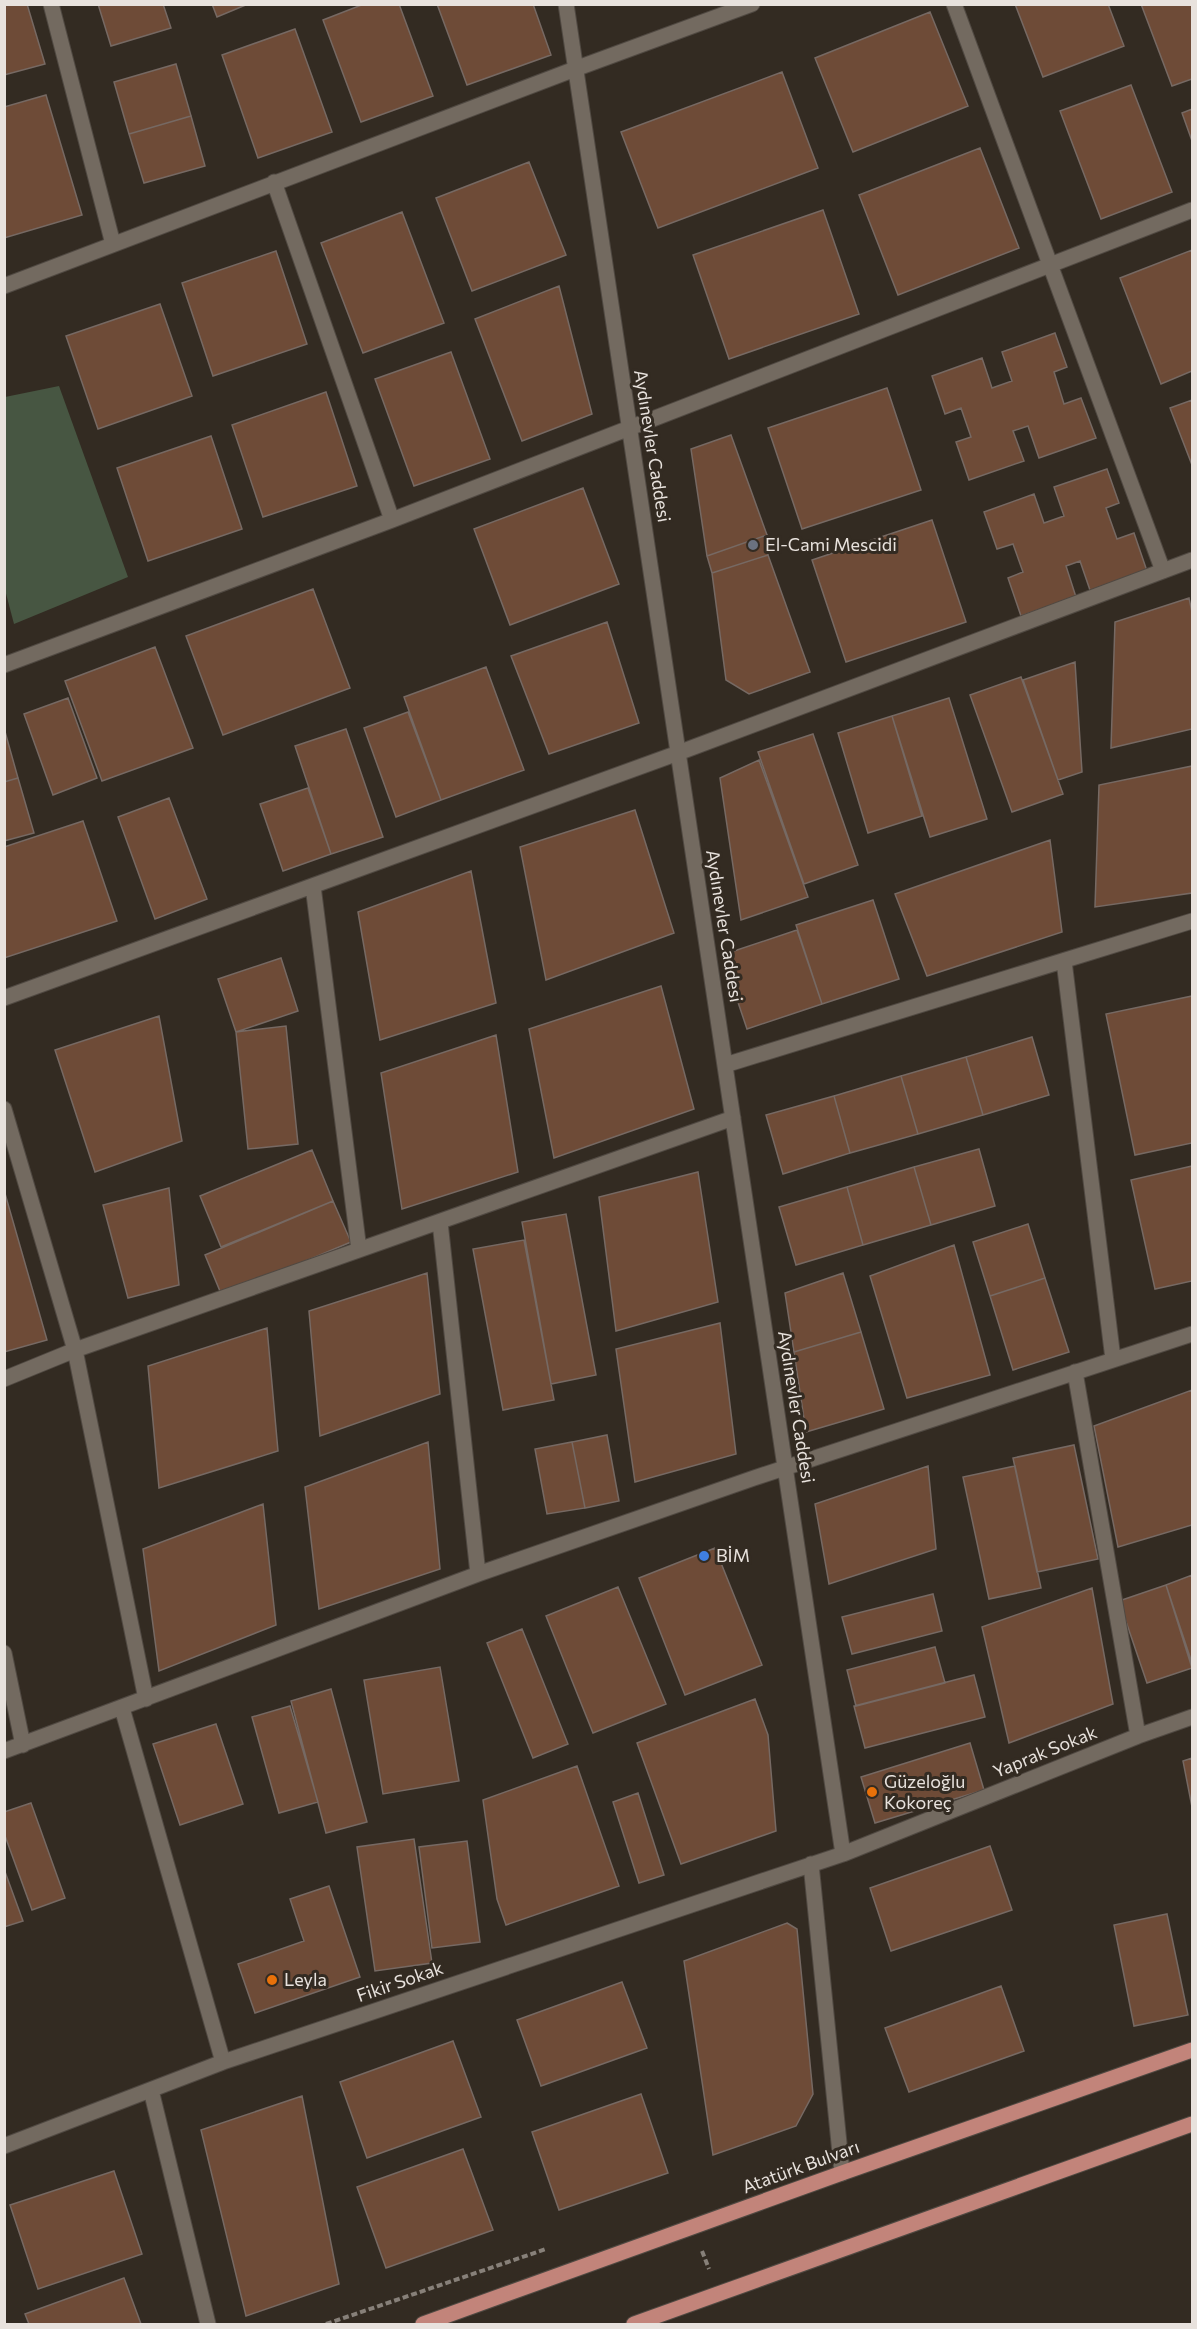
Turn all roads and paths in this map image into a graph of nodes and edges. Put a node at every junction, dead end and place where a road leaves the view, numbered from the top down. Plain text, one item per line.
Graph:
1 (51, 4) edge
2 (566, 4) edge
3 (752, 4) edge
4 (954, 4) edge
5 (575, 69) junction
6 (274, 182) junction
7 (1192, 210) edge
8 (113, 244) junction
9 (1052, 266) junction
10 (4, 286) edge
11 (629, 428) junction
12 (392, 520) junction
13 (1192, 560) edge
14 (1163, 571) junction
15 (4, 665) edge
16 (678, 753) junction
17 (313, 886) junction
18 (1192, 921) edge
19 (1064, 961) junction
20 (4, 998) edge
21 (725, 1065) junction
22 (4, 1109) edge
23 (733, 1118) junction
24 (440, 1222) junction
25 (359, 1250) junction
26 (1192, 1334) edge
27 (75, 1350) junction
28 (1113, 1359) junction
29 (1075, 1372) junction
30 (4, 1379) edge
31 (785, 1468) junction
32 (478, 1574) junction
33 (4, 1653) edge
34 (146, 1699) junction
35 (122, 1708) junction
36 (1192, 1717) edge
37 (1138, 1736) junction
38 (23, 1745) junction
39 (4, 1751) edge
40 (843, 1854) junction
41 (811, 1864) junction
42 (1192, 2050) edge
43 (223, 2062) junction
44 (151, 2090) junction
45 (1192, 2124) edge
46 (4, 2146) edge
47 (842, 2173) junction
48 (693, 2227) junction
49 (718, 2294) junction
50 (208, 2325) edge
51 (423, 2325) edge
52 (634, 2325) edge

1 - 8 street
2 - 5 street, Aydınevler Caddesi
3 - 5 street
4 - 9 street
5 - 6 street
5 - 11 street, Aydınevler Caddesi
6 - 8 street
6 - 12 street
7 - 9 street
8 - 10 street
9 - 11 street
9 - 14 street
11 - 12 street
11 - 16 street, Aydınevler Caddesi
12 - 15 street
13 - 14 street
14 - 16 street
16 - 17 street
16 - 21 street, Aydınevler Caddesi
17 - 20 street
17 - 25 street
18 - 19 street
19 - 21 street
19 - 28 street
21 - 23 street, Aydınevler Caddesi
22 - 27 street
23 - 24 street
23 - 31 street, Aydınevler Caddesi
24 - 25 street
24 - 32 street
25 - 27 street
26 - 28 street
27 - 30 street
27 - 34 street
28 - 29 street
29 - 31 street
29 - 37 street
31 - 32 street
31 - 40 street, Aydınevler Caddesi
32 - 34 street
33 - 38 street
34 - 35 street
35 - 38 street
35 - 43 street
36 - 37 street, Yaprak Sokak
37 - 40 street, Yaprak Sokak
38 - 39 street
40 - 41 street, Yaprak Sokak
41 - 43 street, Fikir Sokak
41 - 47 street
42 - 47 main road, Atatürk Bulvarı
43 - 44 street, Fikir Sokak
44 - 46 street, Fikir Sokak
44 - 50 street
45 - 49 main road
47 - 48 main road, Atatürk Bulvarı
48 - 49 path
48 - 51 main road, Atatürk Bulvarı
49 - 52 main road

